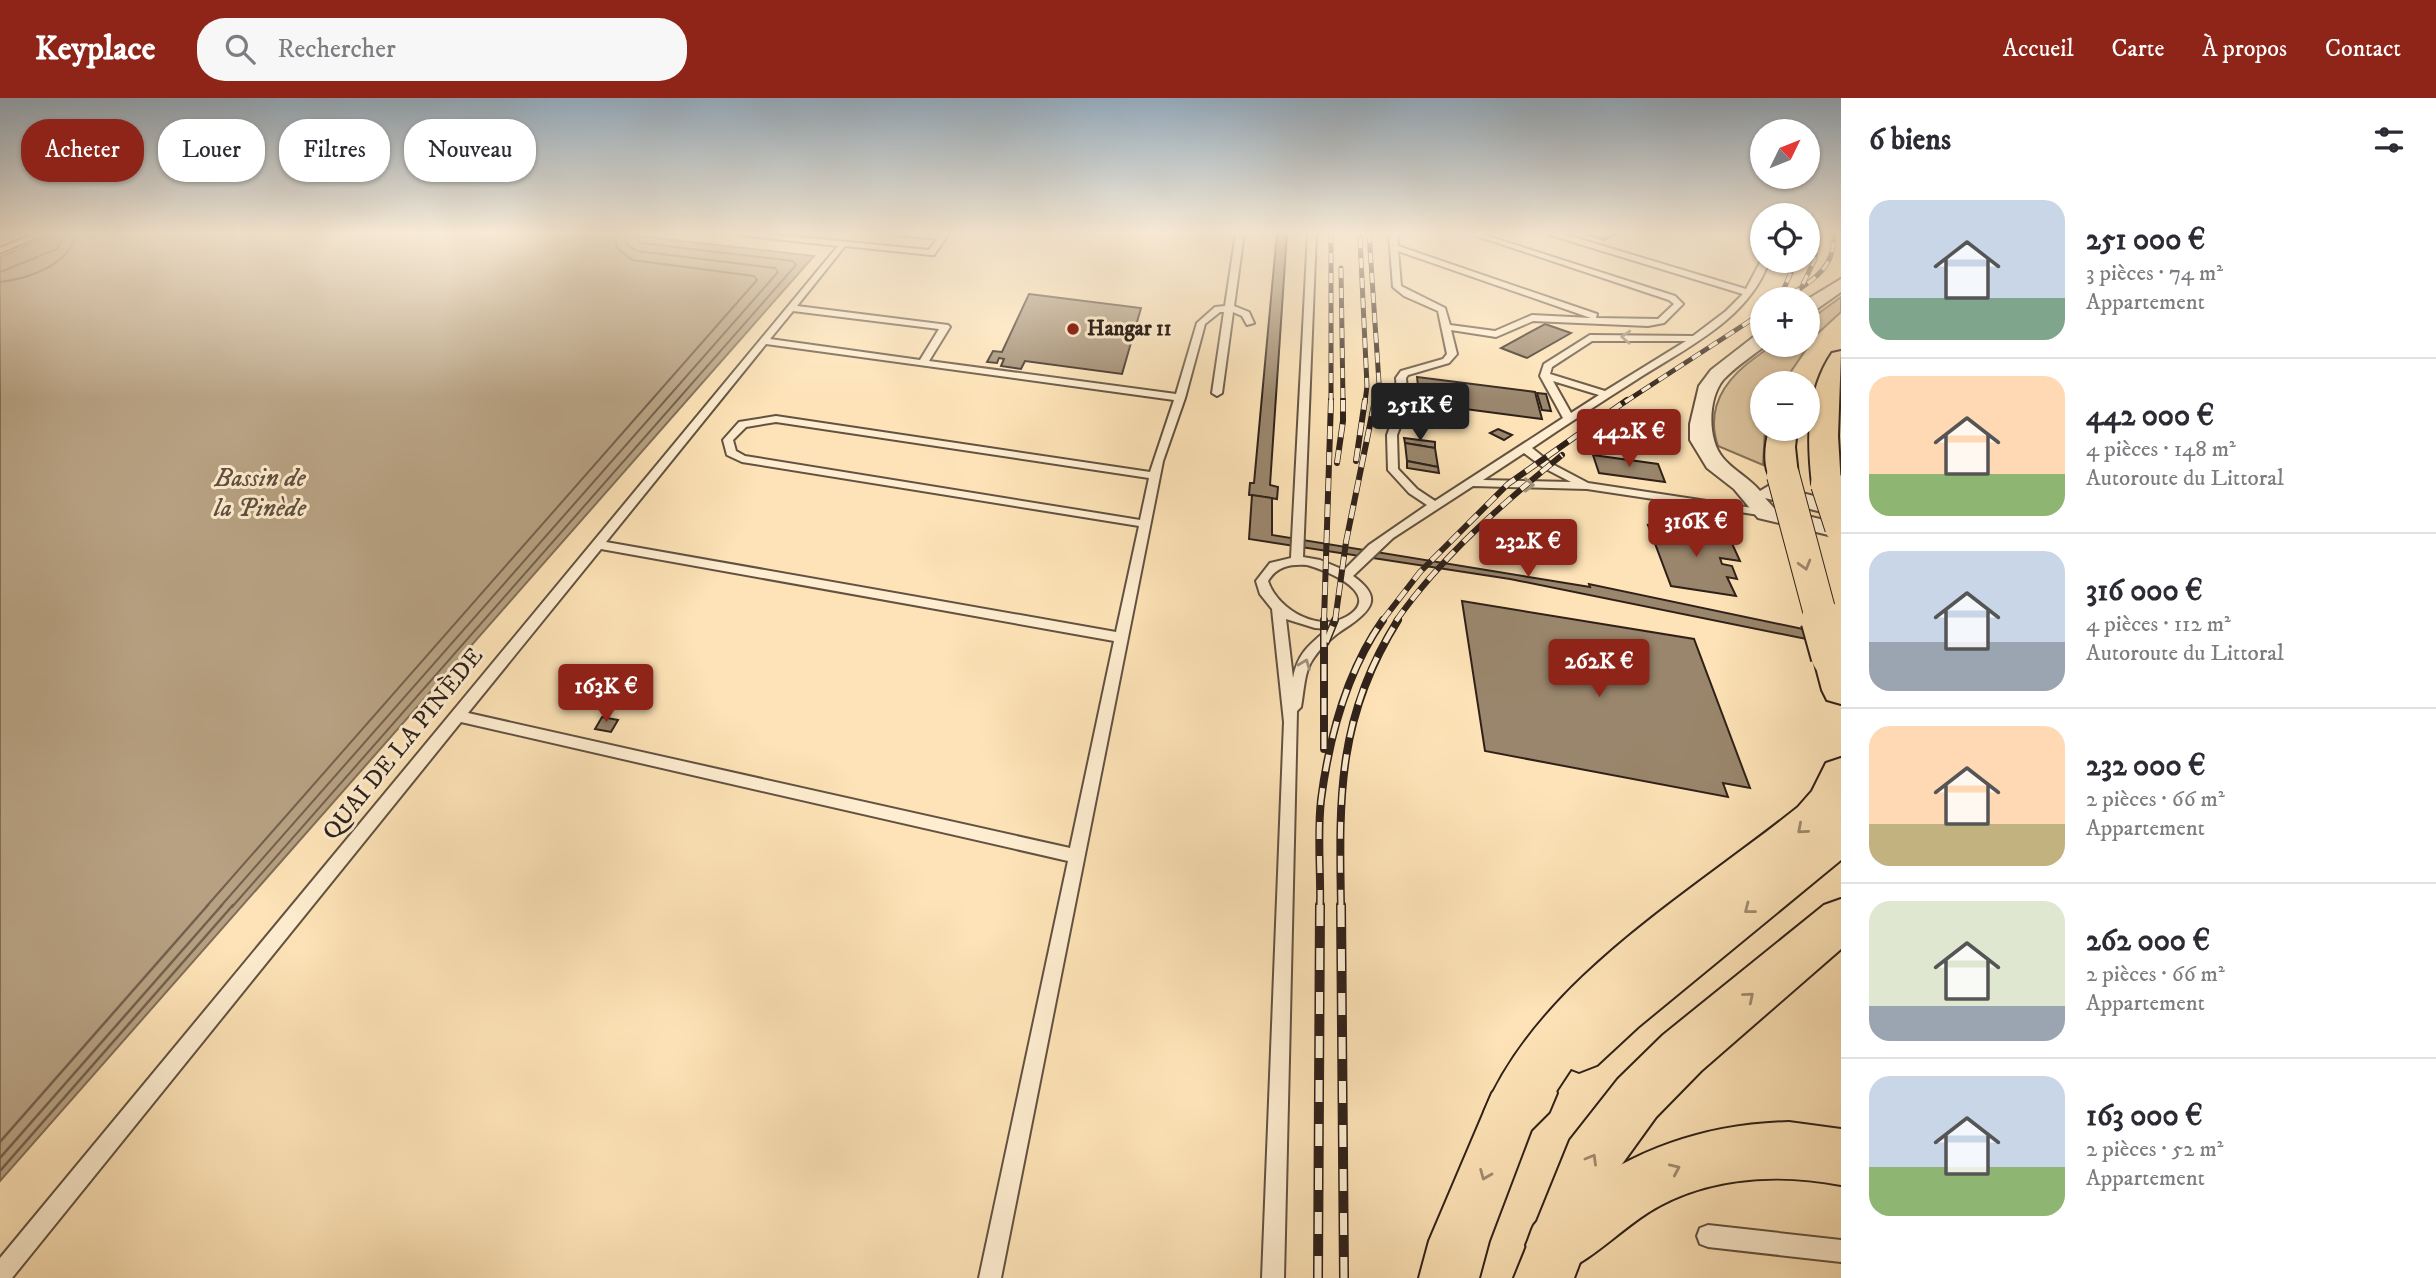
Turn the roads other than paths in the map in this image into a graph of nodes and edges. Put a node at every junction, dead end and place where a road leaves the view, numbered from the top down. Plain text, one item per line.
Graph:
1 (807, 288) edge
2 (1232, 288) edge
3 (1309, 288) edge
4 (1397, 288) edge
5 (1514, 288) edge
6 (1640, 288) edge
7 (1733, 288) edge
8 (1753, 288) edge
9 (1835, 288) edge
10 (1749, 293) junction
11 (1820, 299) edge
12 (790, 308) junction
13 (1229, 308) junction
14 (1611, 321) junction
15 (1250, 323) dead end
16 (1446, 327) junction
17 (1694, 338) junction
18 (763, 341) junction
19 (1750, 349) edge
20 (1841, 350) edge
21 (1841, 359) edge
22 (923, 363) junction
23 (1813, 371) edge
24 (1545, 376) junction
25 (1217, 393) dead end
26 (1606, 394) junction
27 (1180, 398) junction
28 (1569, 419) junction
29 (1781, 441) edge
30 (1525, 448) junction
31 (1155, 476) junction
32 (1471, 483) junction
33 (1742, 484) junction
34 (1587, 486) junction
35 (1435, 506) junction
36 (1763, 510) junction
37 (1834, 511) edge
38 (1145, 524) junction
39 (596, 544) junction
40 (1297, 560) junction
41 (1347, 575) junction
42 (1278, 609) junction
43 (1346, 621) junction
44 (1122, 638) junction
45 (1837, 673) edge
46 (455, 715) junction
47 (1291, 722) junction
48 (1841, 774) edge
49 (1841, 835) edge
50 (1076, 856) junction
51 (1841, 920) edge
52 (1511, 1112) junction
53 (1841, 1157) edge
54 (1708, 1236) dead end
55 (1841, 1251) edge
56 (1550, 1261) edge
57 (0, 1275) edge
58 (990, 1278) edge
59 (1273, 1278) edge
60 (1449, 1278) edge

1 - 12 lane, QUAI DE LA PINÈDE
2 - 13 lane
3 - 40 lane
4 - 16 lane
5 - 14 lane
6 - 14 lane
7 - 10 lane
8 - 10 lane
9 - 11 street
10 - 17 lane
12 - 18 lane, QUAI DE LA PINÈDE
12 - 22 lane
13 - 15 lane
13 - 25 lane
13 - 27 lane
14 - 16 lane
16 - 35 lane
17 -> 24 lane
17 - 26 lane
18 - 22 lane
18 - 39 lane, QUAI DE LA PINÈDE
19 - 33 street
20 - 23 main road
21 - 37 main road
22 - 27 lane
24 - 26 lane
24 - 28 lane
26 - 28 lane
27 - 31 lane
28 - 30 lane
29 -> 45 main road, bridge
30 - 32 lane
30 - 34 lane
31 - 38 lane
31 - 38 lane
32 -> 34 lane
32 - 35 lane
33 - 36 street
33 - 37 street
34 - 36 lane
35 - 41 lane
36 - 37 street
36 - 37 street
38 - 44 lane
39 - 44 lane
39 - 46 lane, QUAI DE LA PINÈDE
40 - 41 lane
40 - 42 lane
41 - 43 lane
42 - 43 lane
42 - 47 lane
47 -> 43 lane
44 - 50 lane
46 - 50 lane
46 - 57 lane, QUAI DE LA PINÈDE
47 - 59 lane
48 -> 52 main road
49 -> 52 main road
50 - 58 lane
56 -> 51 main road
52 -> 60 main road
56 -> 53 main road
54 - 55 lane

